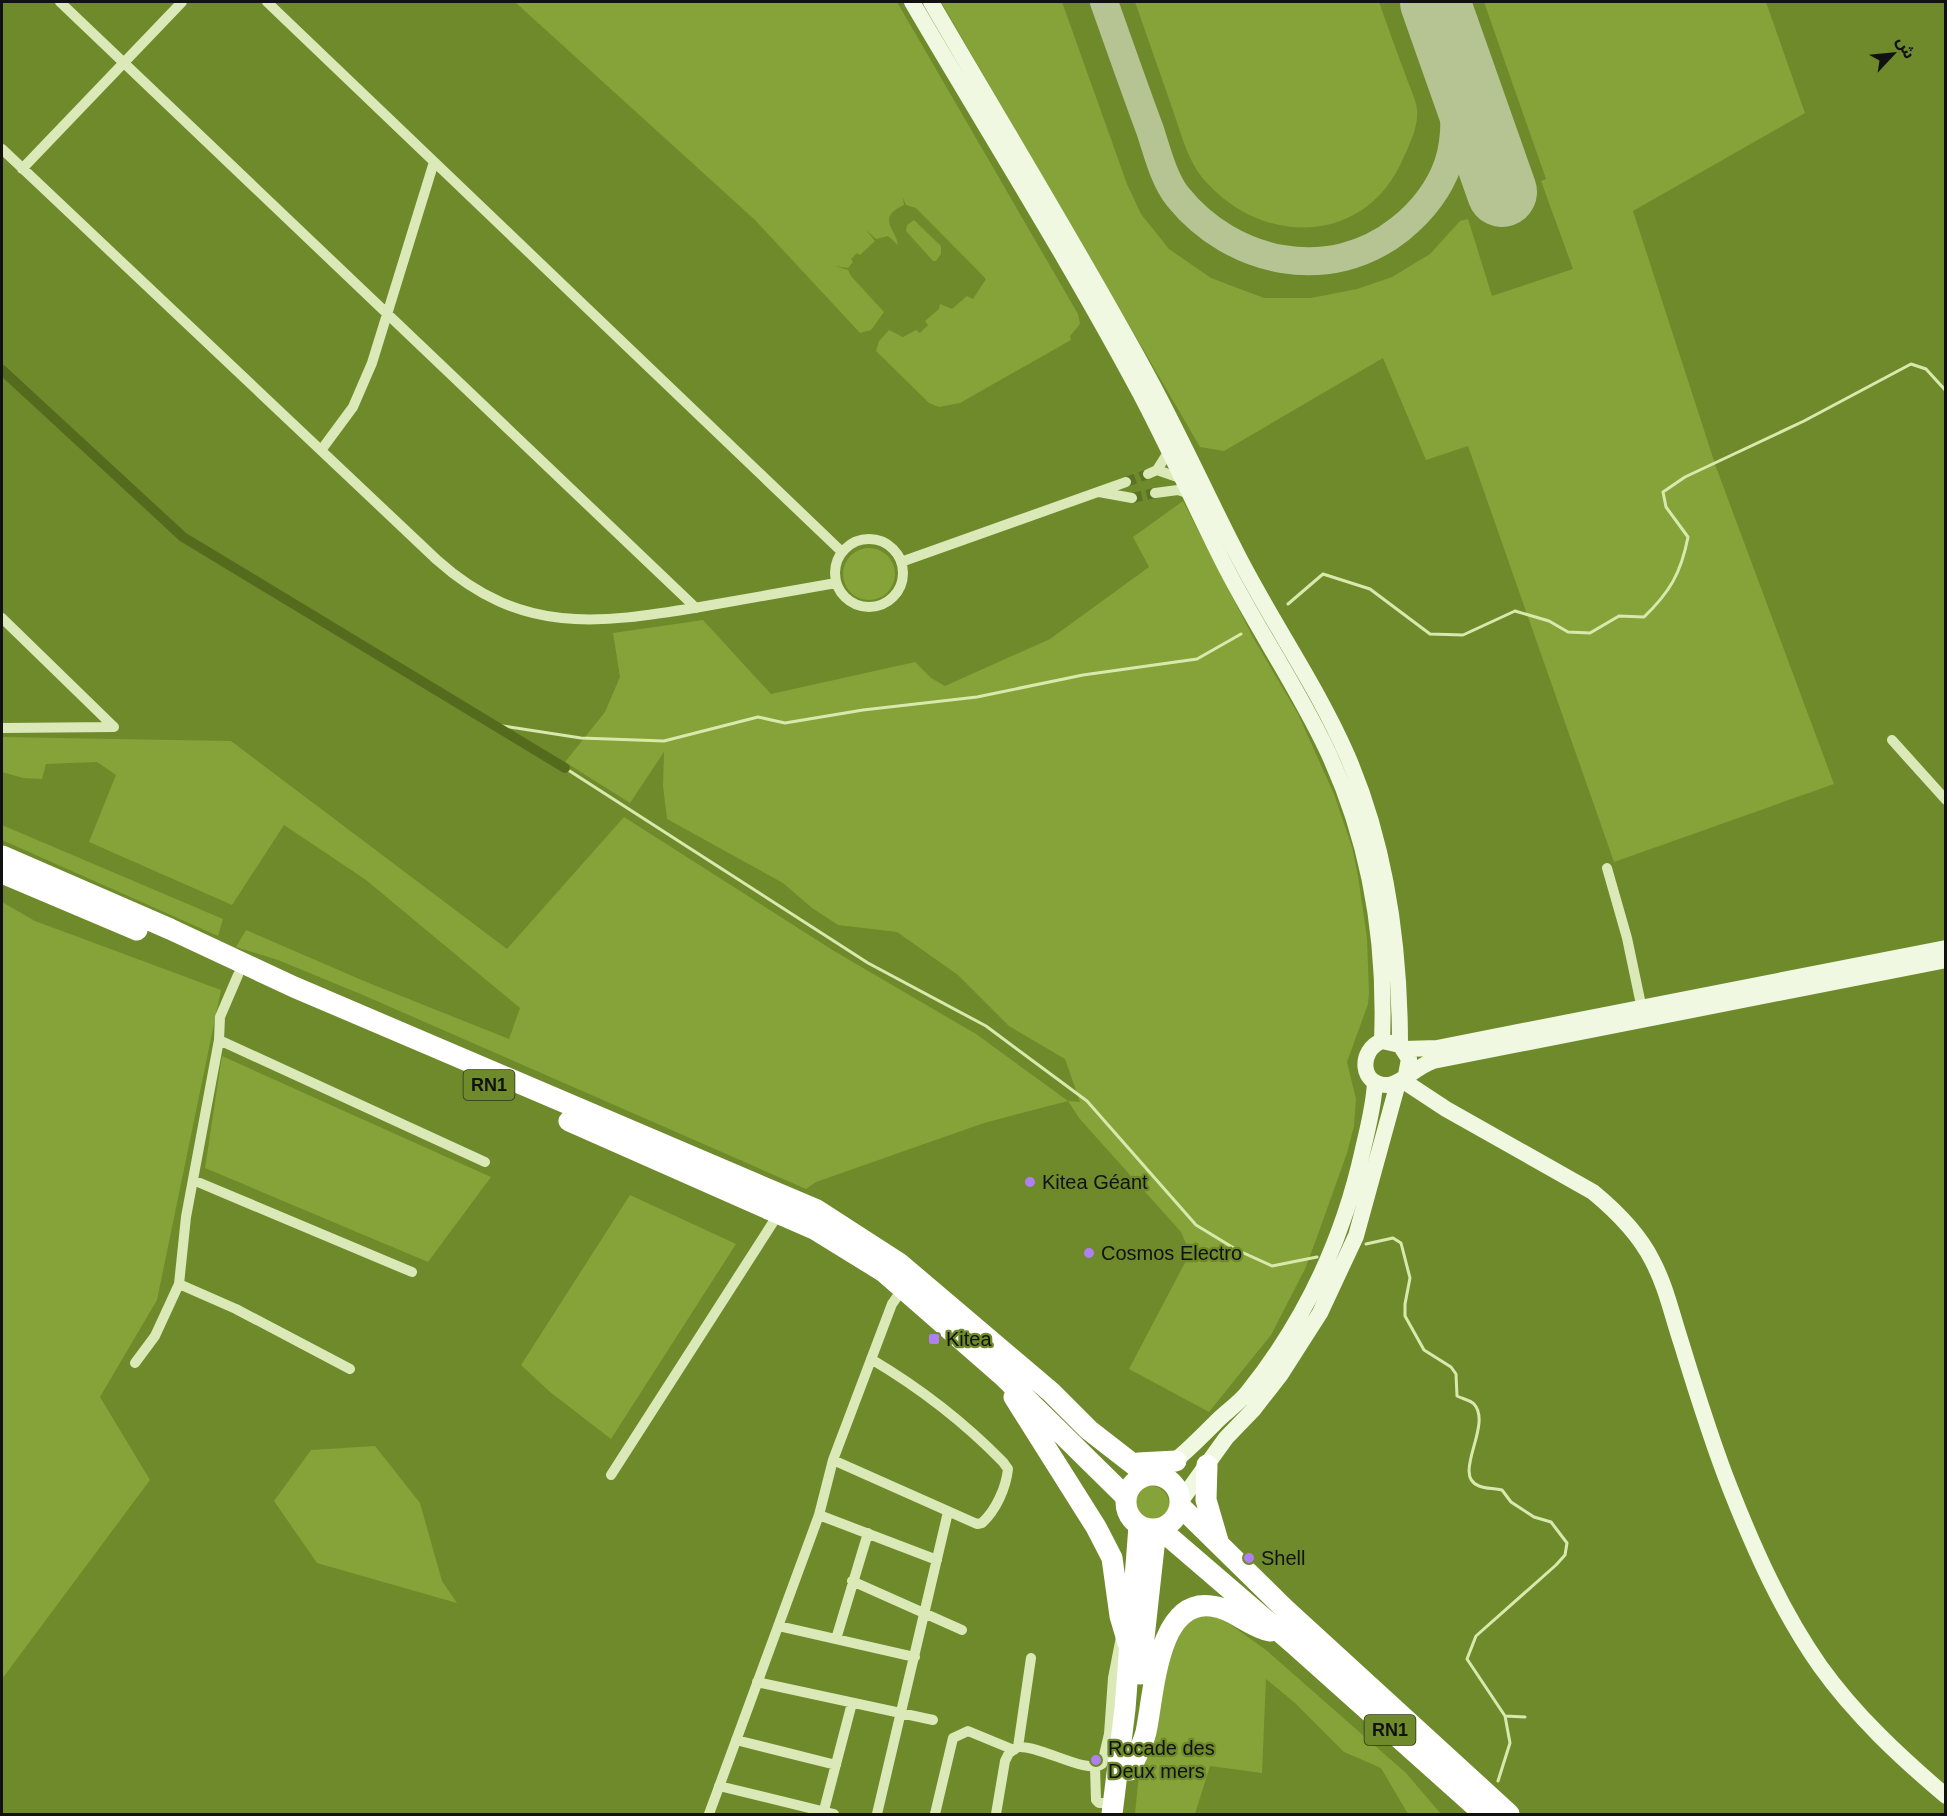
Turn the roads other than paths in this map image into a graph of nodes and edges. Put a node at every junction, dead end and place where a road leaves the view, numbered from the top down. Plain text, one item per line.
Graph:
1 (60, 2) edge
2 (182, 2) edge
3 (267, 2) edge
4 (912, 2) edge
5 (931, 2) edge
6 (124, 63) junction
7 (2, 149) edge
8 (434, 162) junction
9 (22, 169) junction
10 (387, 314) junction
11 (1107, 319) junction
12 (1115, 335) junction
13 (322, 449) junction
14 (1169, 451) junction
15 (1126, 482) tunnel mouth
16 (1186, 487) junction
17 (1098, 492) junction
18 (1155, 493) tunnel mouth
19 (1132, 498) tunnel mouth
20 (842, 552) junction
21 (901, 562) junction
22 (836, 583) junction
23 (696, 608) junction
24 (2, 618) edge
25 (2, 728) edge
26 (1892, 740) dead end
27 (1946, 800) edge
28 (2, 856) edge
29 (1607, 868) dead end
30 (2, 873) edge
31 (1946, 948) edge
32 (1946, 960) edge
33 (237, 975) junction
34 (1643, 1014) junction
35 (219, 1040) junction
36 (1382, 1041) junction
37 (1402, 1047) junction
38 (1402, 1079) junction
39 (1375, 1082) junction
40 (484, 1161) dead end
41 (193, 1180) junction
42 (779, 1213) junction
43 (412, 1272) dead end
44 (179, 1284) junction
45 (903, 1287) junction
46 (871, 1359) junction
47 (135, 1363) dead end
48 (350, 1369) dead end
49 (1003, 1376) junction
50 (833, 1460) junction
51 (1176, 1461) junction
52 (1128, 1462) junction
53 (1207, 1465) junction
54 (611, 1475) dead end
55 (1151, 1475) junction
56 (1126, 1497) junction
57 (1180, 1504) junction
58 (948, 1512) junction
59 (819, 1515) junction
60 (1152, 1528) junction
61 (868, 1533) junction
62 (1220, 1544) junction
63 (937, 1560) junction
64 (852, 1581) junction
65 (925, 1612) junction
66 (779, 1626) junction
67 (962, 1630) dead end
68 (1282, 1633) junction
69 (1126, 1635) junction
70 (836, 1639) junction
71 (915, 1657) junction
72 (1031, 1658) dead end
73 (757, 1682) junction
74 (852, 1703) junction
75 (902, 1714) junction
76 (933, 1720) dead end
77 (736, 1740) junction
78 (1016, 1749) junction
79 (836, 1765) junction
80 (1095, 1767) junction
81 (1130, 1770) junction
82 (719, 1786) junction
83 (1946, 1796) edge
84 (1117, 1811) edge
85 (827, 1814) edge
86 (709, 1815) edge
87 (877, 1815) edge
88 (935, 1815) edge
89 (996, 1815) edge
90 (1484, 1815) edge
91 (1509, 1815) edge

1 - 6 street
2 - 6 street
3 - 8 street
4 - 11 street
5 - 11 street
6 - 9 street
6 - 10 street
7 - 9 street
8 - 10 street
8 - 20 street
9 - 13 street
10 - 13 street
10 - 23 street
11 - 12 street
12 - 14 street
12 - 37 street
13 - 23 street
14 - 16 street
14 - 16 street
15 - 17 street
16 - 18 street
16 - 36 street
17 - 19 street
17 - 21 street
20 - 21 street
20 - 22 street
21 - 22 street
22 - 23 street
24 - 25 street
26 - 27 street
28 - 52 highway, RN1
29 - 34 street
30 - 33 highway, RN1
31 - 34 street
32 - 34 street
33 - 35 street
33 - 42 highway, RN1
34 - 37 street
34 - 38 street
35 - 40 street
35 - 41 street
36 - 37 street
36 - 39 street
37 - 38 street
38 - 39 street
38 - 53 street
38 - 83 street
39 - 51 street
41 - 43 street
41 - 44 street
42 - 45 highway, RN1
42 - 54 street
44 - 47 street
44 - 48 street
45 - 46 street
45 - 49 highway, RN1
46 - 50 street
46 - 58 street
49 - 56 highway, RN1
49 - 69 highway
50 - 58 street
50 - 59 street
51 - 52 highway
51 - 55 street
52 - 55 highway, RN1
53 - 57 street
53 - 62 highway
55 - 56 highway
55 - 57 highway, RN1
56 - 60 highway, RN1
57 - 60 highway
57 - 62 highway, RN1
58 - 63 street
59 - 61 street
59 - 66 street
60 - 68 highway, RN1
60 - 69 highway
60 - 81 highway
61 - 63 street
61 - 64 street
62 - 91 highway, RN1
63 - 65 street
64 - 65 street
64 - 70 street
65 - 67 street
65 - 71 street
66 - 70 street
66 - 73 street
68 - 81 highway
68 - 90 highway, RN1
69 - 80 street
69 - 84 highway
70 - 71 street
71 - 75 street
72 - 78 street
73 - 74 street
73 - 77 street
74 - 75 street
74 - 79 street
75 - 76 street
75 - 87 street
77 - 79 street
77 - 82 street
78 - 80 street
78 - 88 street
78 - 89 street
79 - 85 street
80 - 84 street
81 - 84 highway
82 - 85 street
82 - 86 street

